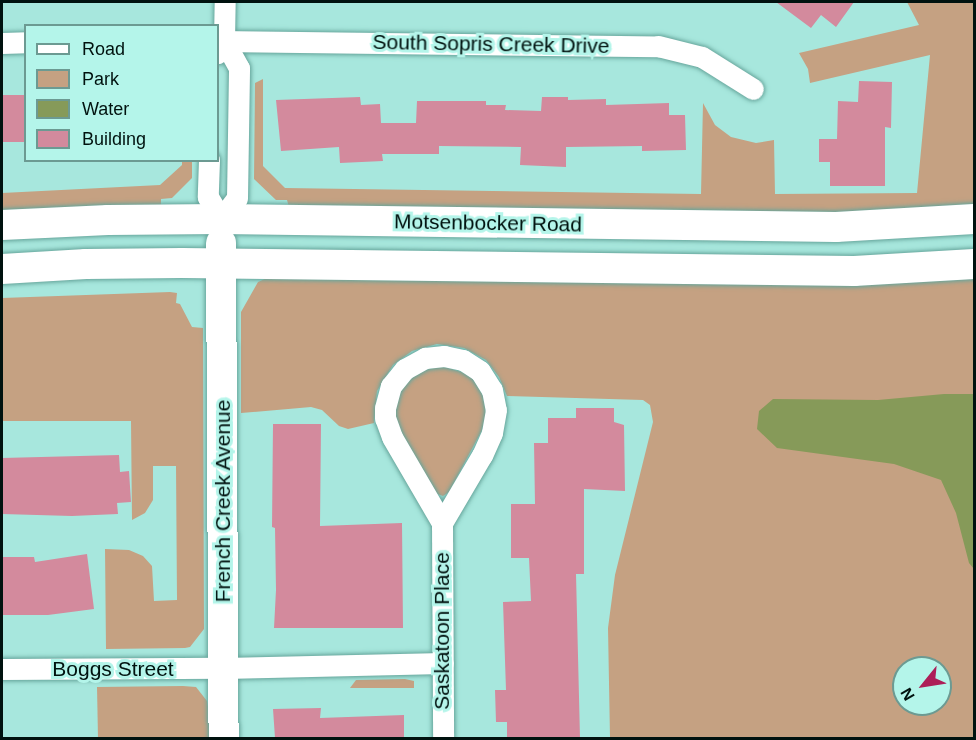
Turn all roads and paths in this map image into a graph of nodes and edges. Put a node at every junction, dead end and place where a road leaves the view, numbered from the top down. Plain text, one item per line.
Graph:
1 (225, 2) edge
2 (24, 42) edge
3 (2, 43) edge
4 (220, 45) edge
5 (753, 89) dead end
6 (208, 162) edge
7 (221, 219) junction
8 (975, 219) edge
9 (2, 225) edge
10 (222, 264) junction
11 (975, 264) edge
12 (2, 269) edge
13 (442, 523) junction
14 (443, 663) junction
15 (224, 668) junction
16 (2, 669) edge
17 (224, 738) edge
18 (443, 738) edge

1 - 4 street
2 - 3 street
4 - 5 street, South Sopris Creek Drive
4 - 7 street
6 - 7 street
7 - 8 main road, Motsenbocker Road
7 - 9 main road, Motsenbocker Road
7 - 10 main road, French Creek Avenue
10 - 11 main road
10 - 12 main road
10 - 15 main road, French Creek Avenue
13 - 13 street, Saskatoon Place
13 - 14 street, Saskatoon Place
14 - 15 street, Boggs Street
14 - 18 street, Saskatoon Place
15 - 16 street, Boggs Street
15 - 17 main road, French Creek Avenue

